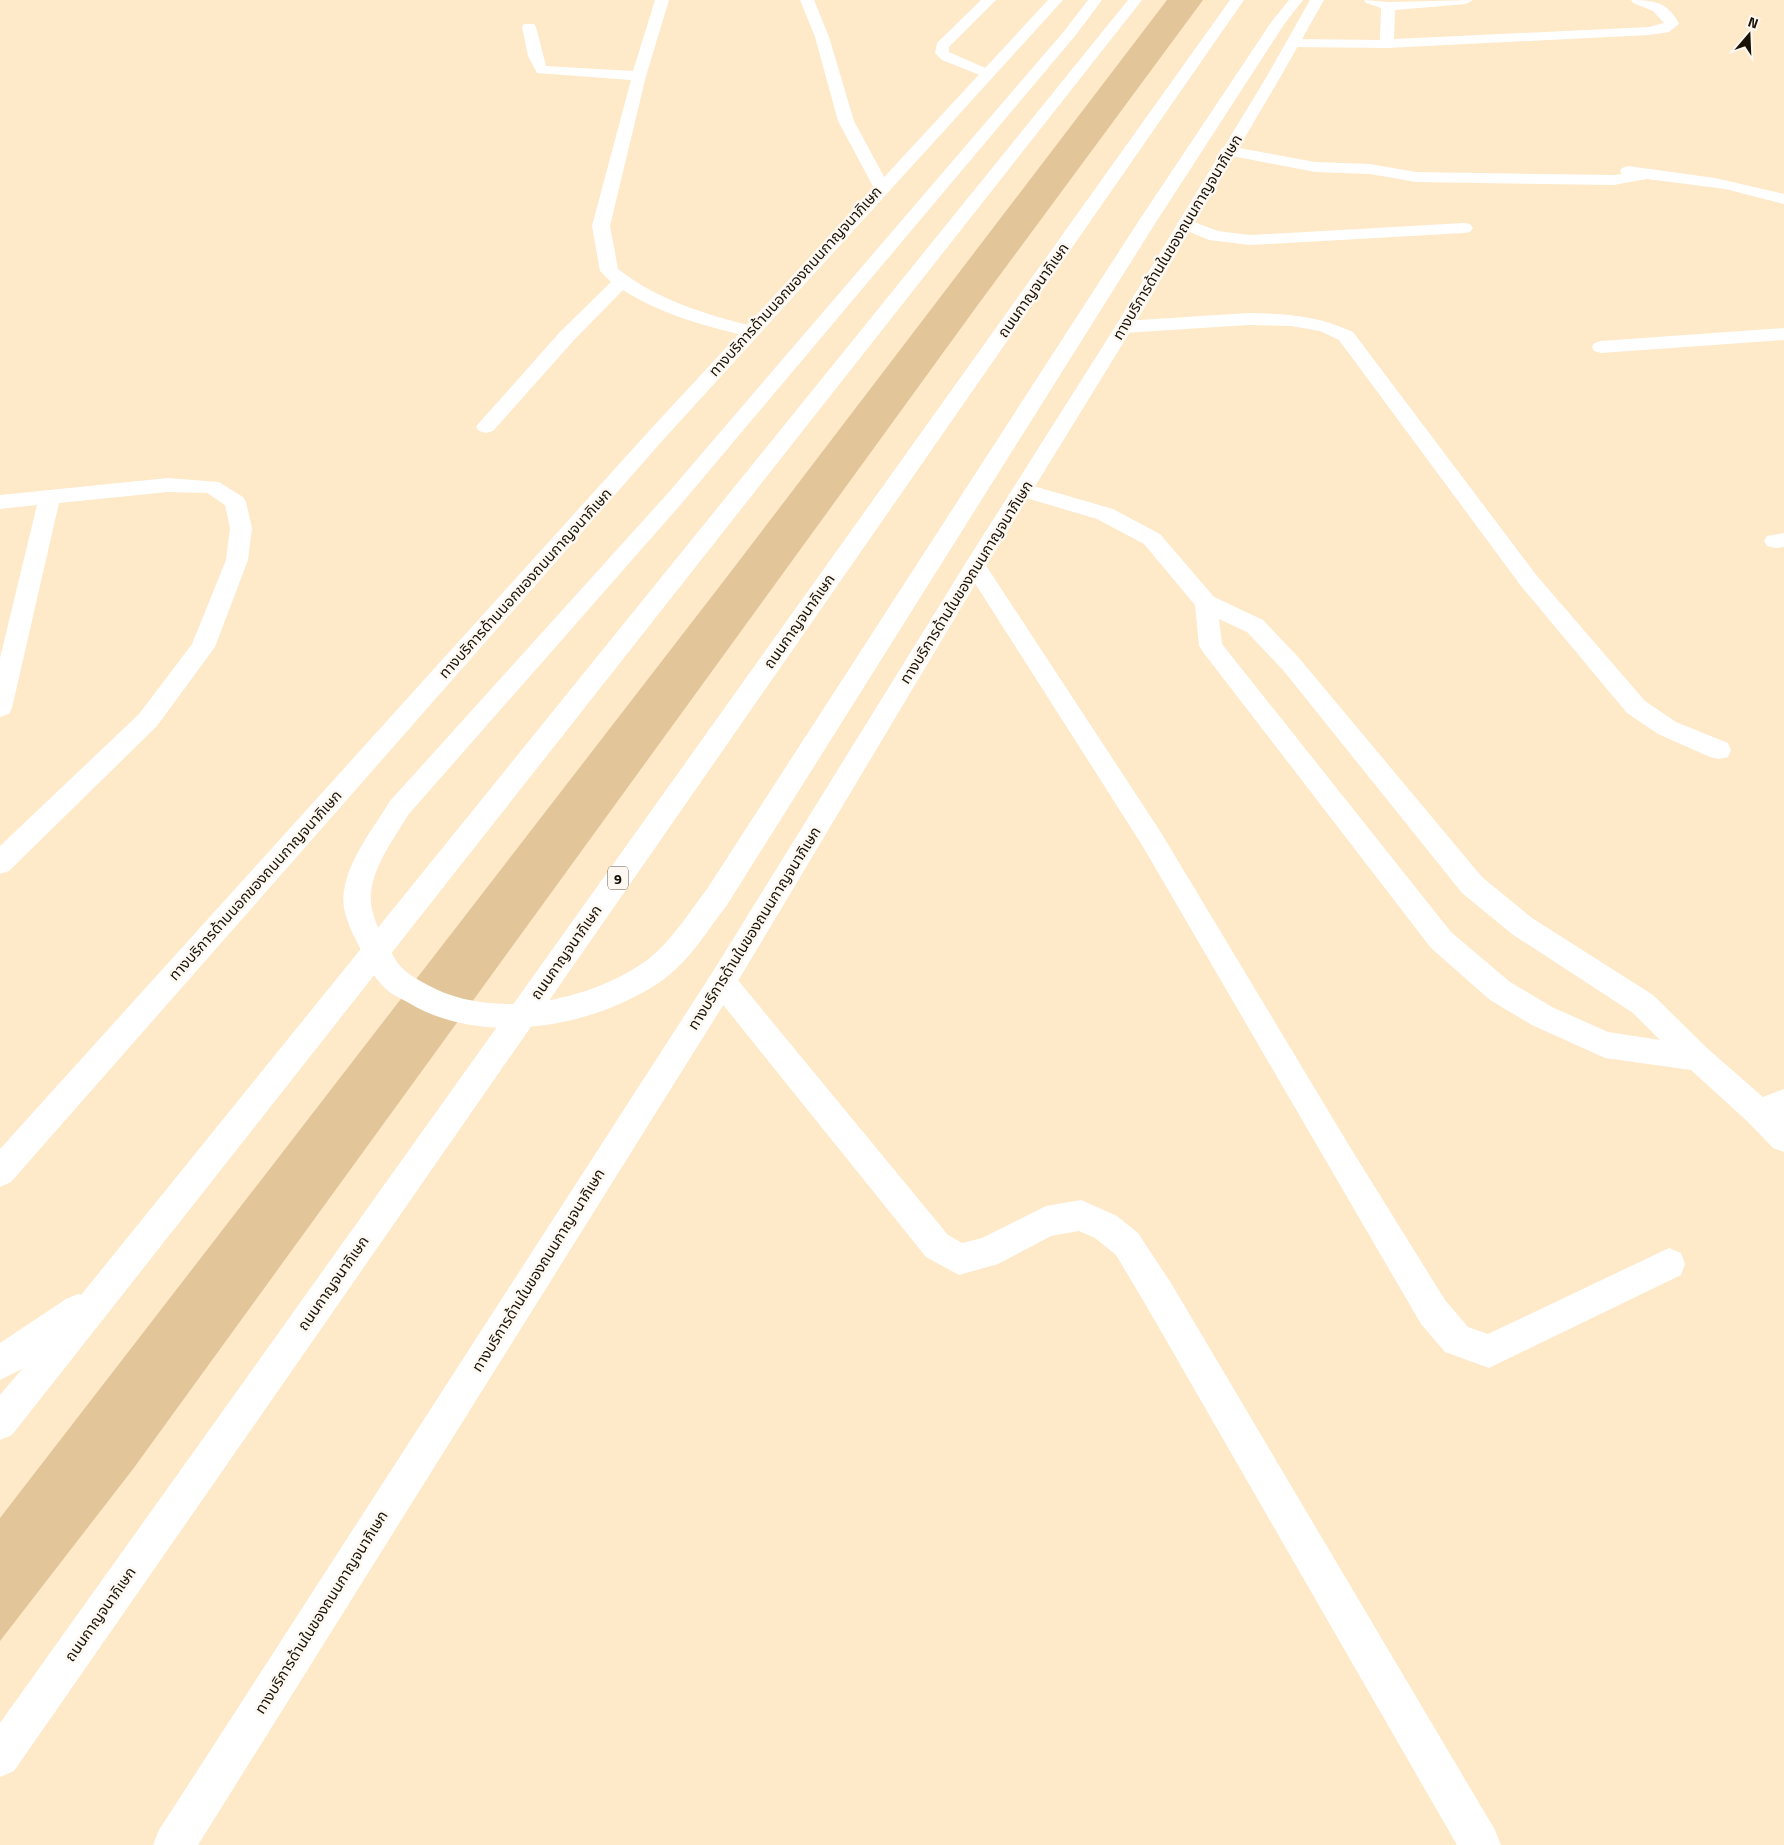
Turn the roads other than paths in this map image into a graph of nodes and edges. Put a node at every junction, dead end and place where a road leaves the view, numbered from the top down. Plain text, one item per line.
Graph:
1 (662, 0) edge
2 (807, 0) edge
3 (989, 0) edge
4 (1056, 0) edge
5 (1095, 0) edge
6 (1135, 0) edge
7 (1237, 0) edge
8 (1296, 0) edge
9 (1317, 0) edge
10 (1371, 0) edge
11 (1466, 0) edge
12 (1638, 0) edge
13 (1388, 6) junction
14 (529, 27) dead end
15 (1293, 43) junction
16 (1387, 44) junction
17 (987, 74) junction
18 (640, 76) junction
19 (1228, 151) junction
20 (881, 186) junction
21 (1784, 199) edge
22 (1186, 224) junction
23 (1464, 228) dead end
24 (621, 282) junction
25 (1124, 327) junction
26 (750, 331) junction
27 (1784, 334) edge
28 (1600, 347) dead end
29 (486, 427) dead end
30 (1023, 490) junction
31 (49, 498) junction
32 (0, 502) edge
33 (975, 566) junction
34 (1206, 604) junction
35 (0, 708) edge
36 (1719, 750) dead end
37 (0, 863) edge
38 (722, 982) junction
39 (1698, 1058) junction
40 (1772, 1108) edge
41 (1784, 1138) edge
42 (0, 1172) edge
43 (1669, 1264) dead end
44 (98, 1298) junction
45 (0, 1362) edge
46 (0, 1423) edge
47 (0, 1757) edge
48 (174, 1845) edge
49 (1480, 1845) edge

1 - 18 main road
2 - 20 main road
3 - 17 main road
4 - 17 main road, ทางบริการด้านนอกของถนนกาญจนาภิเษก
5 - 8 main road
6 - 44 main road
7 - 47 main road, ถนนกาญจนาภิเษก / 9
9 - 15 main road, ทางบริการด้านในของถนนกาญจนาภิเษก
10 - 13 main road
11 - 13 main road
12 - 16 main road
13 - 16 main road
14 - 18 main road
15 - 16 main road
15 - 19 main road, ทางบริการด้านในของถนนกาญจนาภิเษก
17 - 20 main road, ทางบริการด้านนอกของถนนกาญจนาภิเษก
18 - 24 main road
19 - 21 main road
19 - 22 main road, ทางบริการด้านในของถนนกาญจนาภิเษก
20 - 26 main road, ทางบริการด้านนอกของถนนกาญจนาภิเษก
22 - 23 main road
22 - 25 main road, ทางบริการด้านในของถนนกาญจนาภิเษก
24 - 26 main road
24 - 29 main road
25 - 30 main road, ทางบริการด้านในของถนนกาญจนาภิเษก
25 - 36 main road
26 - 42 main road, ทางบริการด้านนอกของถนนกาญจนาภิเษก
27 - 28 main road
30 - 33 main road, ทางบริการด้านในของถนนกาญจนาภิเษก
30 - 34 main road
31 - 32 main road
31 - 35 main road
31 - 37 main road
33 - 38 main road, ทางบริการด้านในของถนนกาญจนาภิเษก
33 - 43 main road
34 - 39 main road
34 - 39 main road
38 - 48 main road, ทางบริการด้านในของถนนกาญจนาภิเษก
38 - 49 main road
39 - 40 main road
40 - 41 main road
44 - 45 main road
44 - 46 main road

